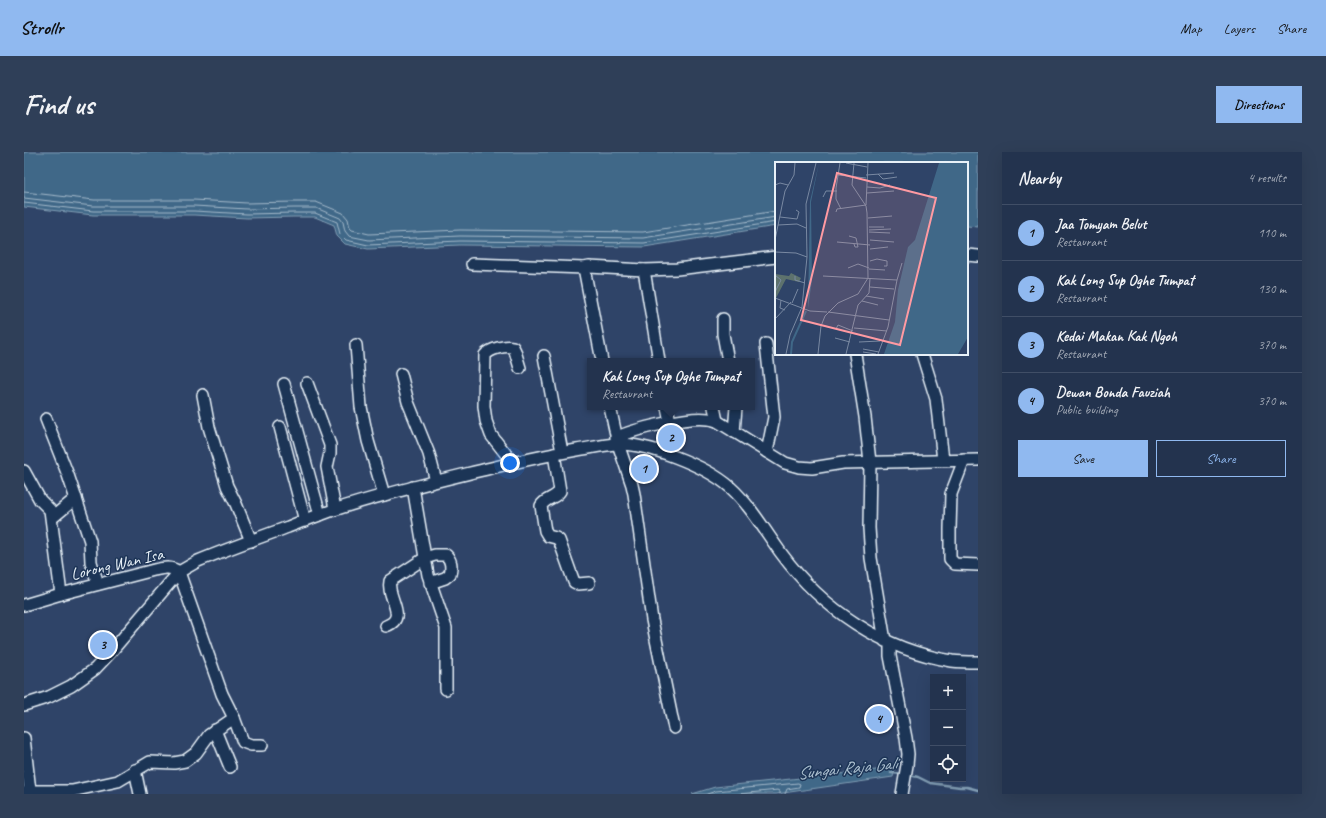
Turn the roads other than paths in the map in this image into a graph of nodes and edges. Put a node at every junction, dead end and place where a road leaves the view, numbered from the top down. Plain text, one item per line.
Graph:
1 (775, 257) edge
2 (472, 264) dead end
3 (584, 268) junction
4 (644, 270) junction
5 (723, 319) dead end
6 (766, 344) dead end
7 (356, 345) dead end
8 (855, 355) edge
9 (922, 355) edge
10 (544, 356) dead end
11 (601, 358) edge
12 (659, 358) edge
13 (727, 358) edge
14 (520, 368) dead end
15 (401, 374) dead end
16 (307, 383) dead end
17 (284, 384) dead end
18 (203, 395) dead end
19 (611, 410) edge
20 (668, 410) edge
21 (715, 410) edge
22 (736, 410) edge
23 (46, 419) dead end
24 (717, 421) junction
25 (670, 422) junction
26 (280, 427) dead end
27 (734, 432) junction
28 (617, 441) junction
29 (767, 452) junction
30 (558, 453) junction
31 (944, 460) junction
32 (964, 460) junction
33 (978, 460) edge
34 (870, 462) junction
35 (514, 463) junction
36 (24, 471) edge
37 (436, 482) junction
38 (412, 487) junction
39 (384, 495) junction
40 (76, 498) junction
41 (336, 510) junction
42 (320, 515) junction
43 (52, 518) junction
44 (305, 521) junction
45 (251, 540) junction
46 (425, 558) junction
47 (978, 565) edge
48 (179, 572) junction
49 (430, 583) junction
50 (589, 583) dead end
51 (98, 584) junction
52 (61, 594) junction
53 (24, 605) edge
54 (386, 626) dead end
55 (888, 642) junction
56 (978, 662) edge
57 (446, 689) dead end
58 (24, 705) edge
59 (234, 718) junction
60 (674, 728) dead end
61 (215, 730) junction
62 (24, 738) edge
63 (262, 745) dead end
64 (230, 768) dead end
65 (135, 770) junction
66 (27, 792) edge
67 (140, 794) edge
68 (902, 794) edge

1 - 4 street
2 - 3 street
3 - 4 street
3 - 11 street
4 - 12 street
5 - 13 street
6 - 29 street
7 - 39 street
8 - 34 street
9 - 31 street
10 - 30 street
14 - 35 street
15 - 37 street
16 - 41 street
17 - 42 street
18 - 45 street
19 - 28 street
20 - 25 street
21 - 24 street
22 - 27 street
23 - 40 street
24 - 25 street
24 - 27 street
25 - 28 street
26 - 44 street
27 - 29 street
28 - 30 street
28 - 55 street
28 - 60 street
29 - 34 street
30 - 35 street
30 - 50 street
31 - 32 street
31 - 34 street
32 - 33 street
32 - 47 street
34 - 55 street
35 - 37 street
36 - 43 street, Lorong Wan Isa
37 - 38 street
38 - 39 street
38 - 46 street
39 - 41 street
40 - 43 street
40 - 51 street
41 - 42 street
42 - 44 street
43 - 52 street, Lorong Wan Isa
44 - 45 street
45 - 48 street
46 - 49 street
46 - 49 street
46 - 54 street
48 - 51 street, Lorong Wan Isa
48 - 58 street
48 - 59 street
49 - 57 street
51 - 52 street, Lorong Wan Isa
52 - 53 street, Lorong Wan Isa
55 - 56 street
55 - 68 street
59 - 61 street
59 - 63 street
61 - 64 street
61 - 65 street
62 - 66 street
65 - 66 street
65 - 67 street

